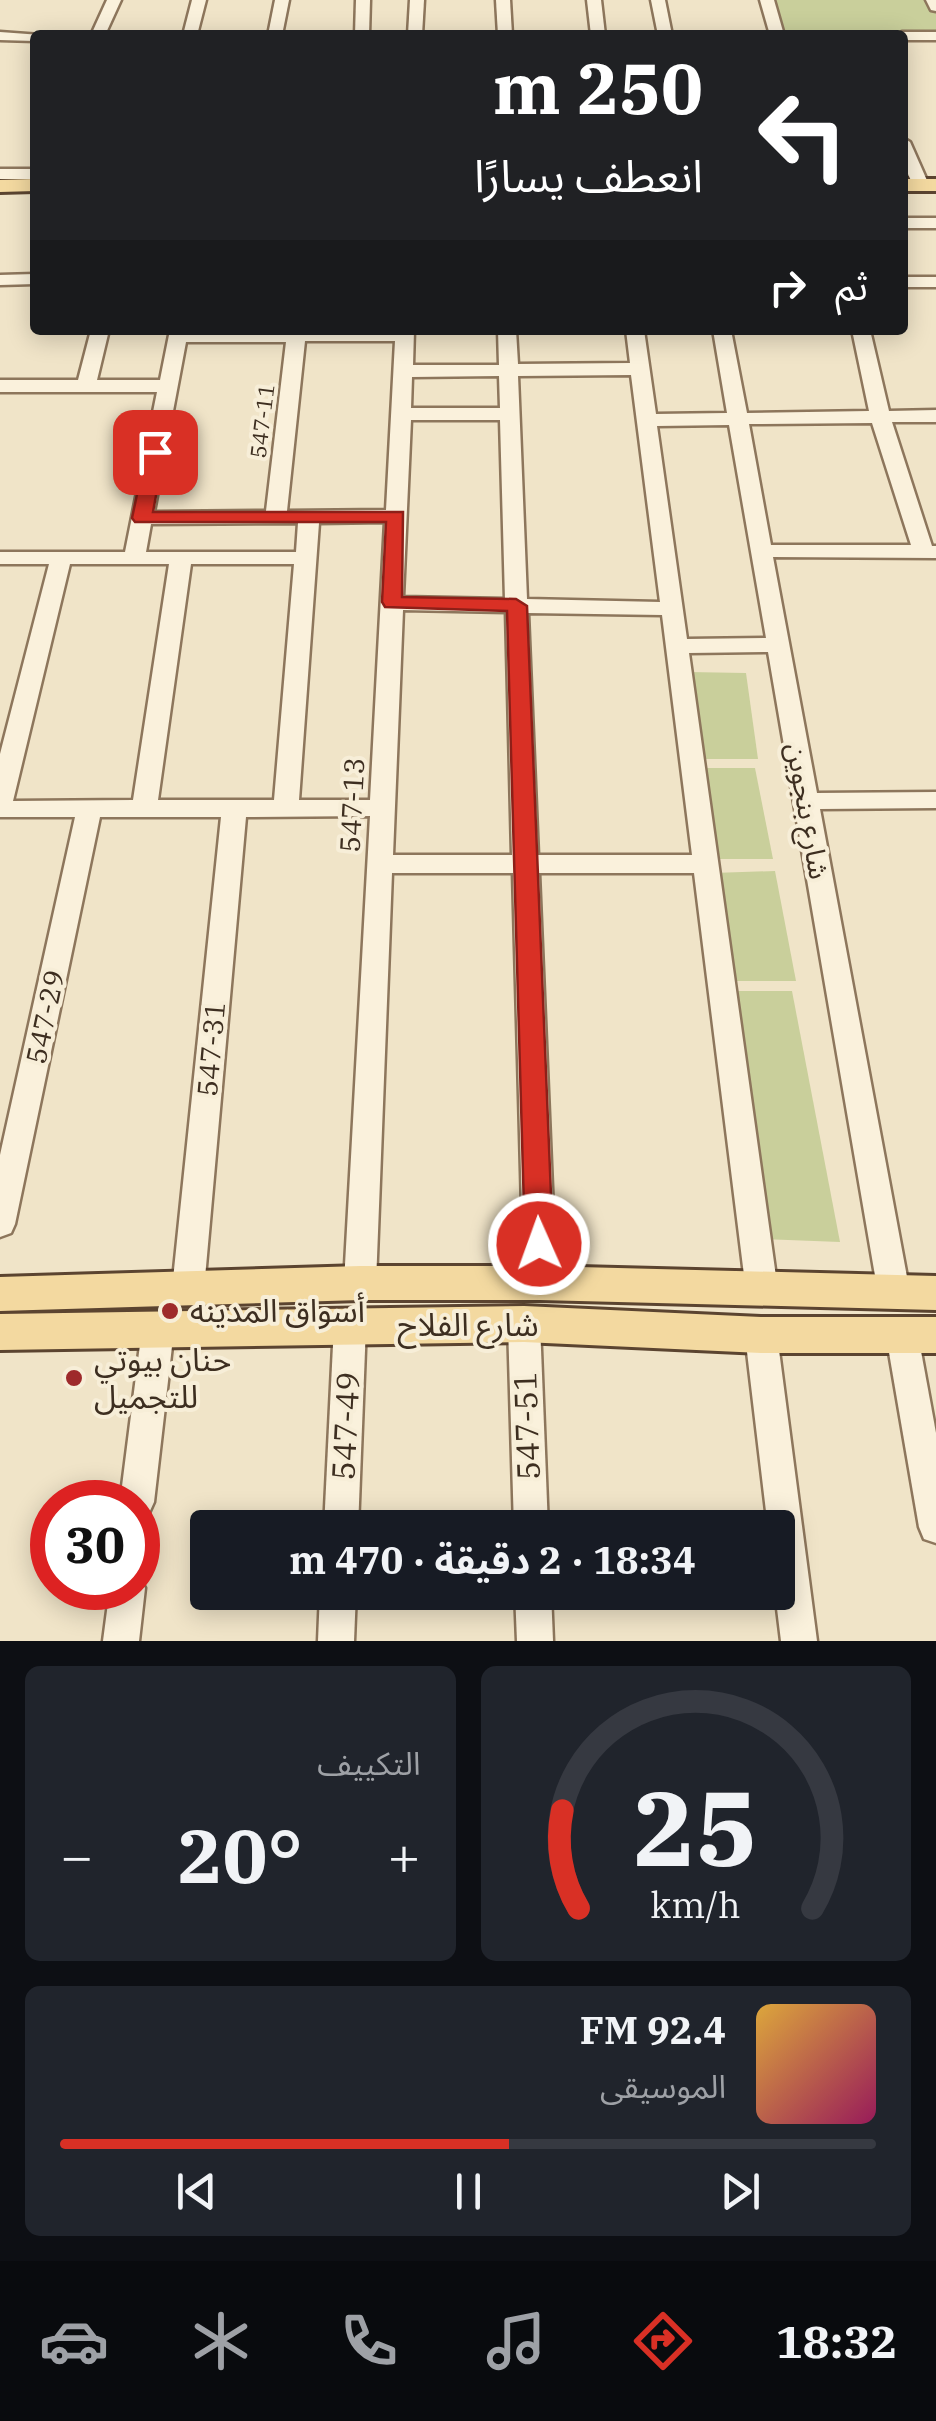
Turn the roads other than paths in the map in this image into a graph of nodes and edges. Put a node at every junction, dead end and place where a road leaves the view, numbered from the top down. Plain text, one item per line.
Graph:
1 (114, 0) edge
2 (199, 0) edge
3 (282, 0) edge
4 (364, 0) edge
5 (417, 0) edge
6 (503, 0) edge
7 (594, 0) edge
8 (658, 0) edge
9 (767, 0) edge
10 (100, 30) edge
11 (191, 30) edge
12 (276, 30) edge
13 (362, 30) edge
14 (415, 30) edge
15 (505, 30) edge
16 (597, 30) edge
17 (664, 30) edge
18 (776, 30) edge
19 (4, 36) edge
20 (908, 36) edge
21 (936, 36) edge
22 (30, 37) edge
23 (0, 56) edge
24 (908, 156) edge
25 (0, 174) edge
26 (30, 174) edge
27 (920, 185) edge
28 (0, 186) edge
29 (30, 186) edge
30 (0, 203) edge
31 (30, 204) edge
32 (908, 204) edge
33 (936, 204) edge
34 (908, 223) edge
35 (936, 223) edge
36 (30, 280) edge
37 (1, 281) edge
38 (908, 282) edge
39 (936, 282) edge
40 (99, 335) edge
41 (179, 335) edge
42 (297, 335) edge
43 (405, 335) edge
44 (507, 335) edge
45 (636, 335) edge
46 (723, 335) edge
47 (862, 335) edge
48 (508, 370) junction
49 (640, 370) junction
50 (403, 372) junction
51 (0, 386) edge
52 (86, 386) junction
53 (168, 386) junction
54 (401, 414) junction
55 (510, 414) junction
56 (880, 416) junction
57 (936, 416) edge
58 (738, 419) junction
59 (647, 420) junction
60 (396, 516) junction
61 (276, 517) junction
62 (309, 517) junction
63 (142, 518) junction
64 (762, 551) junction
65 (929, 551) edge
66 (0, 558) edge
67 (61, 558) junction
68 (134, 558) junction
69 (180, 558) junction
70 (304, 558) junction
71 (392, 602) junction
72 (516, 606) junction
73 (672, 609) junction
74 (778, 645) junction
75 (677, 646) junction
76 (936, 800) edge
77 (806, 801) junction
78 (0, 806) edge
79 (234, 808) junction
80 (286, 808) junction
81 (382, 808) junction
82 (90, 809) junction
83 (144, 809) junction
84 (525, 862) junction
85 (380, 864) junction
86 (706, 864) junction
87 (0, 1224) edge
88 (360, 1283) junction
89 (540, 1283) junction
90 (188, 1290) junction
91 (762, 1290) junction
92 (894, 1292) junction
93 (936, 1293) edge
94 (0, 1294) edge
95 (524, 1324) junction
96 (350, 1326) junction
97 (158, 1329) junction
98 (0, 1332) edge
99 (760, 1335) junction
100 (919, 1335) edge
101 (141, 1480) edge
102 (342, 1510) edge
103 (530, 1510) edge
104 (936, 1526) edge
105 (125, 1610) edge
106 (337, 1610) edge
107 (534, 1610) edge
108 (121, 1641) edge
109 (336, 1641) edge
110 (535, 1641) edge
111 (799, 1641) edge

1 - 10 street
2 - 11 street
3 - 12 street
4 - 13 street
5 - 14 street
6 - 15 street
7 - 16 street
8 - 17 street
9 - 18 street
19 - 22 street
19 - 23 street
20 - 21 street
24 - 27 street
25 - 26 street
28 - 29 main road
30 - 31 main road
32 - 33 main road
34 - 35 street
36 - 37 street
38 - 39 street
40 - 52 street
41 - 53 street
42 - 61 street, 547-11
43 - 50 street, 547-13
44 - 48 street
45 - 49 street
46 - 58 street, شارع بنجوين
47 - 56 street
48 - 49 street
48 - 50 street
48 - 55 street
49 - 59 street
50 - 54 street, 547-13
51 - 52 street
52 - 53 street
53 - 63 street
54 - 55 street
54 - 60 street, 547-13
55 - 72 street
56 - 57 street
56 - 58 street
56 - 65 street
58 - 59 street
58 - 64 street, شارع بنجوين
59 - 73 street
60 - 62 street
60 - 71 street, 547-13
61 - 62 street
61 - 63 street
62 - 70 street
63 - 68 street
64 - 65 street
64 - 74 street, شارع بنجوين
66 - 67 street
67 - 68 street
67 - 78 street
68 - 69 street
69 - 70 street
69 - 83 street
70 - 80 street
71 - 72 street
71 - 81 street, 547-13
72 - 73 street
72 - 84 street
73 - 75 street
74 - 75 street
74 - 77 street, شارع بنجوين
75 - 86 street
76 - 77 street
77 - 92 street, شارع بنجوين
78 - 82 street
79 - 80 street
79 - 83 street
79 - 90 street, 547-31
80 - 81 street
81 - 85 street, 547-13
82 - 83 street
82 - 87 street, 547-29
84 - 85 street
84 - 86 street
84 - 89 street
85 - 88 street, 547-13
86 - 91 street
88 - 89 main road, شارع الفلاح
88 - 90 main road, شارع الفلاح
89 - 91 main road, شارع الفلاح
90 - 94 main road, شارع الفلاح
91 - 92 main road, شارع الفلاح
92 - 93 main road, شارع الفلاح
95 - 96 main road, شارع الفلاح
95 - 99 main road, شارع الفلاح
95 - 103 street, 547-51
96 - 97 main road, شارع الفلاح
96 - 102 street, 547-49
97 - 98 main road, شارع الفلاح
97 - 101 street
99 - 100 main road, شارع الفلاح
99 - 111 street
100 - 104 street
105 - 108 street
106 - 109 street
107 - 110 street

